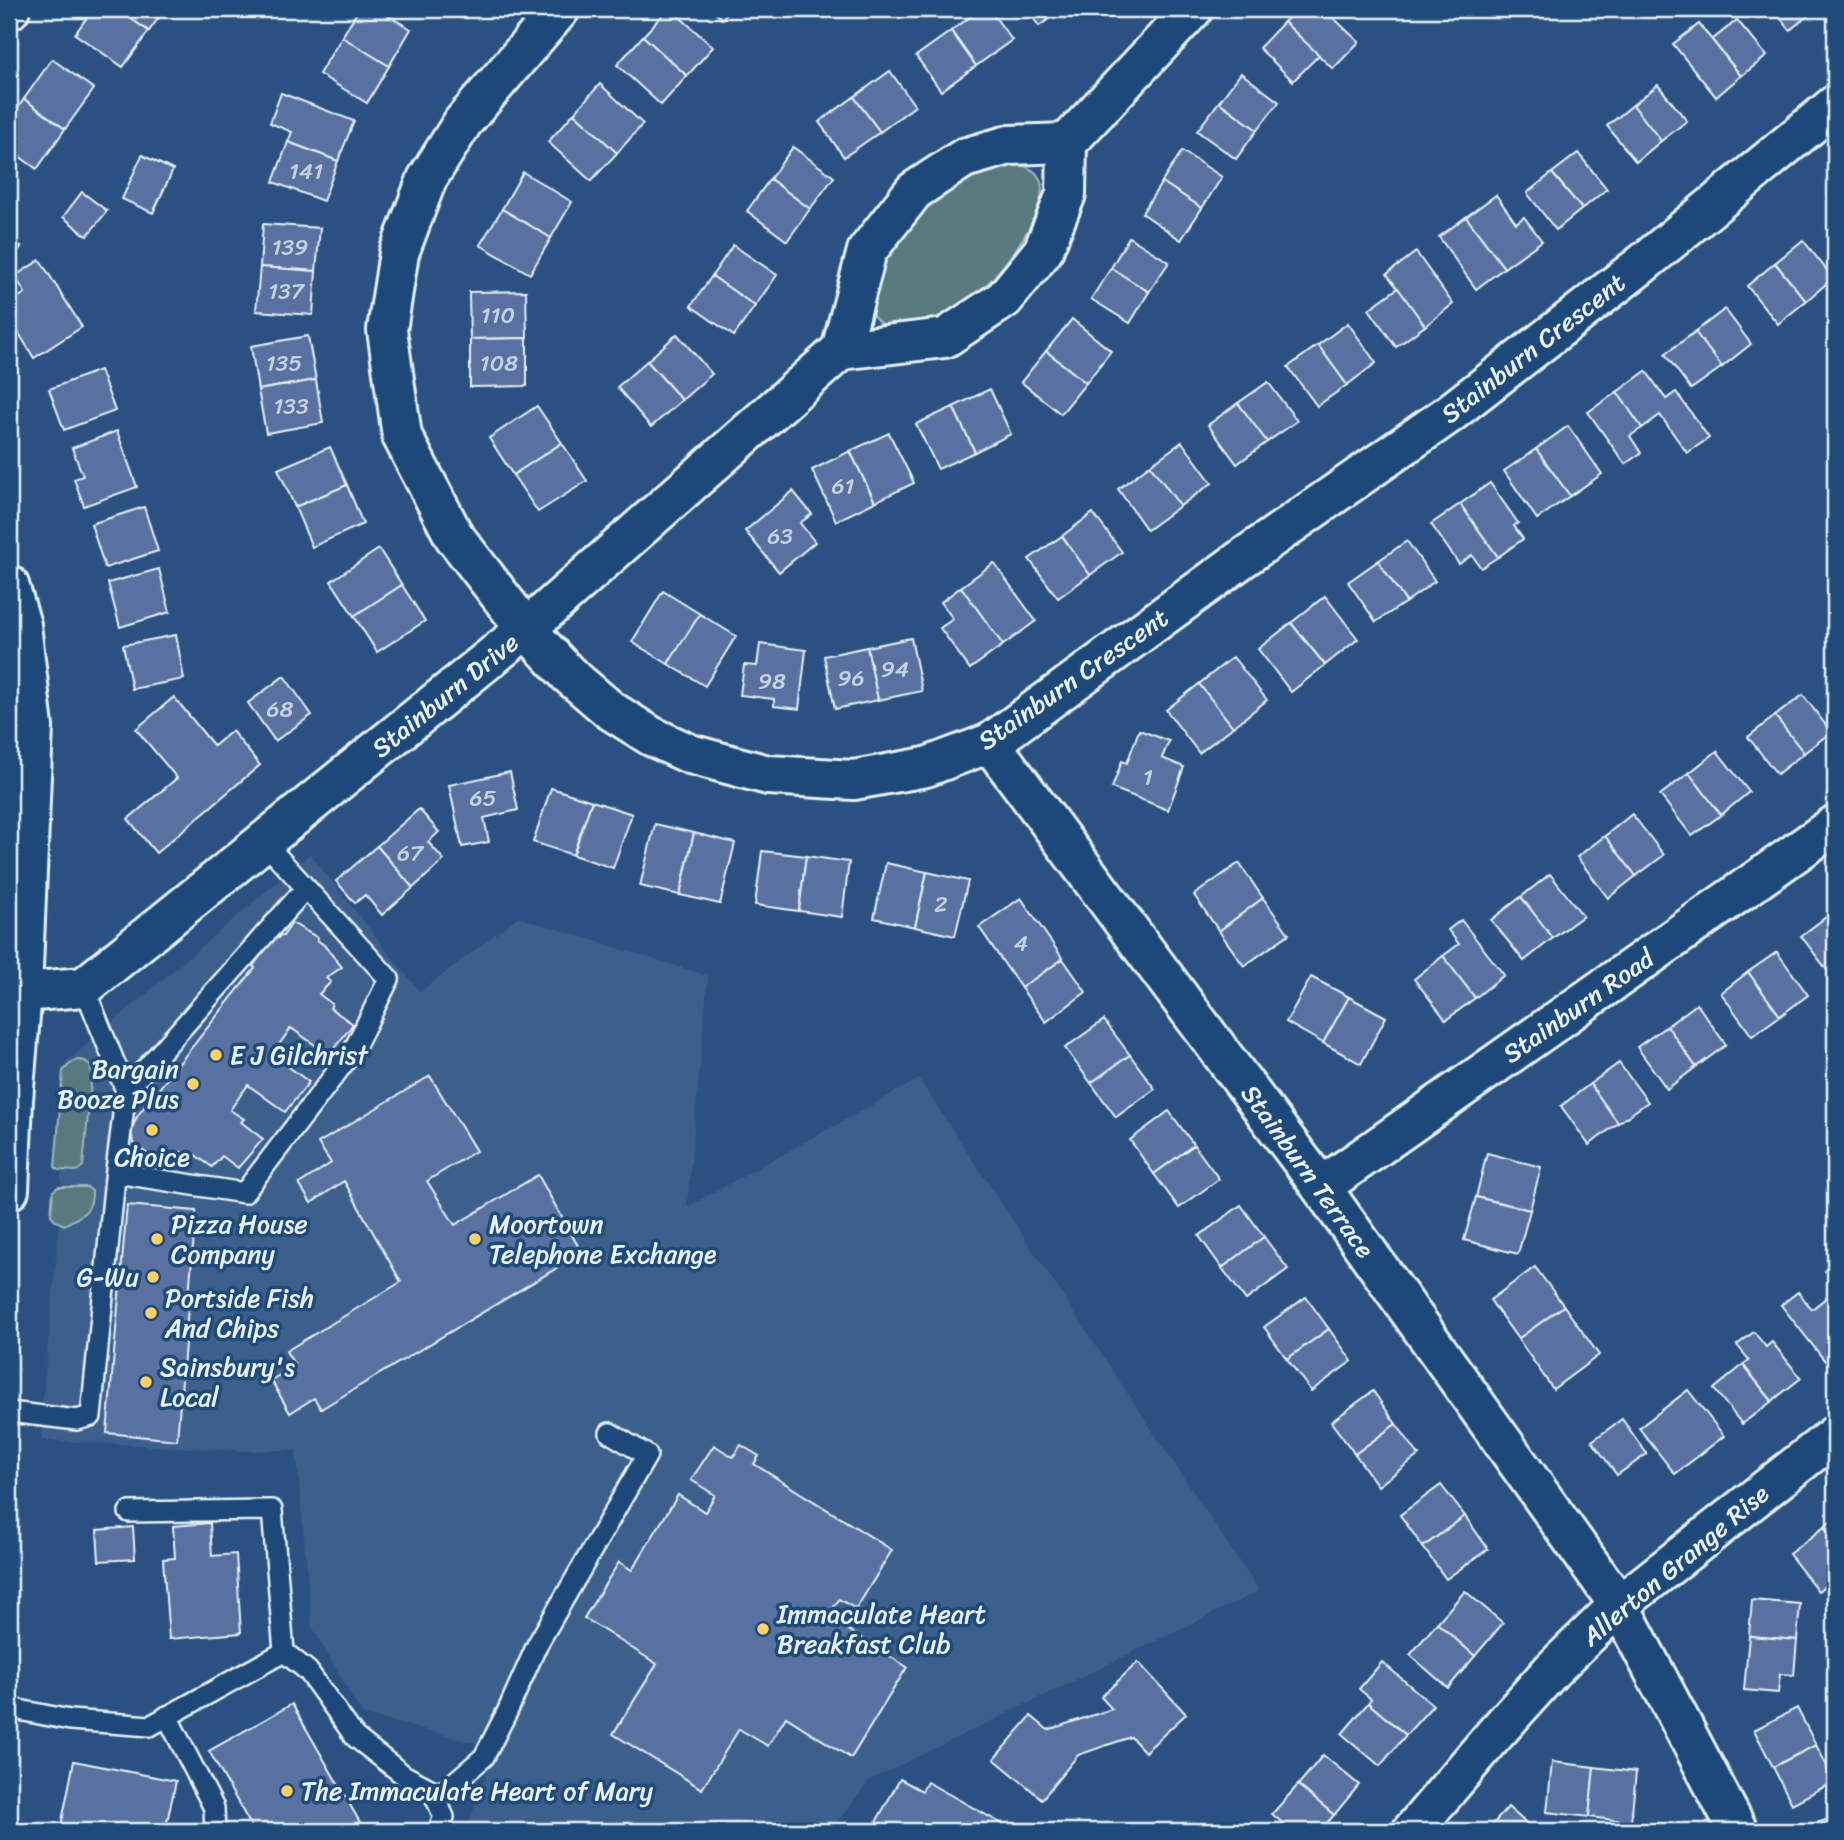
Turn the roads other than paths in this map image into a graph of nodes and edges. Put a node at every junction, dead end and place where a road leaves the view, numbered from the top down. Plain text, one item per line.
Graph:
1 (561, 9) edge
2 (1194, 9) edge
3 (1835, 106) edge
4 (1067, 143) junction
5 (841, 350) junction
6 (9, 585) edge
7 (527, 629) junction
8 (990, 743) junction
9 (1835, 825) edge
10 (264, 842) junction
11 (306, 888) junction
12 (84, 987) junction
13 (22, 992) junction
14 (126, 1091) junction
15 (11, 1099) edge
16 (116, 1173) junction
17 (1321, 1187) junction
18 (9, 1190) edge
19 (9, 1412) edge
20 (610, 1433) dead end
21 (1835, 1435) edge
22 (129, 1512) dead end
23 (1619, 1605) junction
24 (284, 1651) junction
25 (9, 1708) edge
26 (167, 1716) junction
27 (436, 1798) junction
28 (215, 1831) edge
29 (438, 1831) edge
30 (1412, 1831) edge
31 (1738, 1831) edge

1 - 7 street, Stainburn Crescent
2 - 4 street
3 - 8 street, Stainburn Crescent
4 - 5 street
4 - 5 street
5 - 7 street, Stainburn Drive
6 - 13 street
7 - 8 street, Stainburn Crescent
7 - 10 street, Stainburn Drive
8 - 17 street, Stainburn Terrace
9 - 17 street, Stainburn Road
10 - 11 lane
10 - 12 street, Stainburn Drive
11 - 14 lane
11 - 16 lane
12 - 13 street
12 - 14 lane
13 - 15 street
14 - 16 lane
15 - 18 street
16 - 19 lane
17 - 23 street, Stainburn Terrace
20 - 27 lane
21 - 23 street, Allerton Grange Rise
22 - 24 lane
23 - 30 street, Allerton Grange Rise
23 - 31 street, Stainburn Terrace
24 - 26 lane
24 - 27 lane
25 - 26 lane
26 - 28 lane
27 - 29 lane

